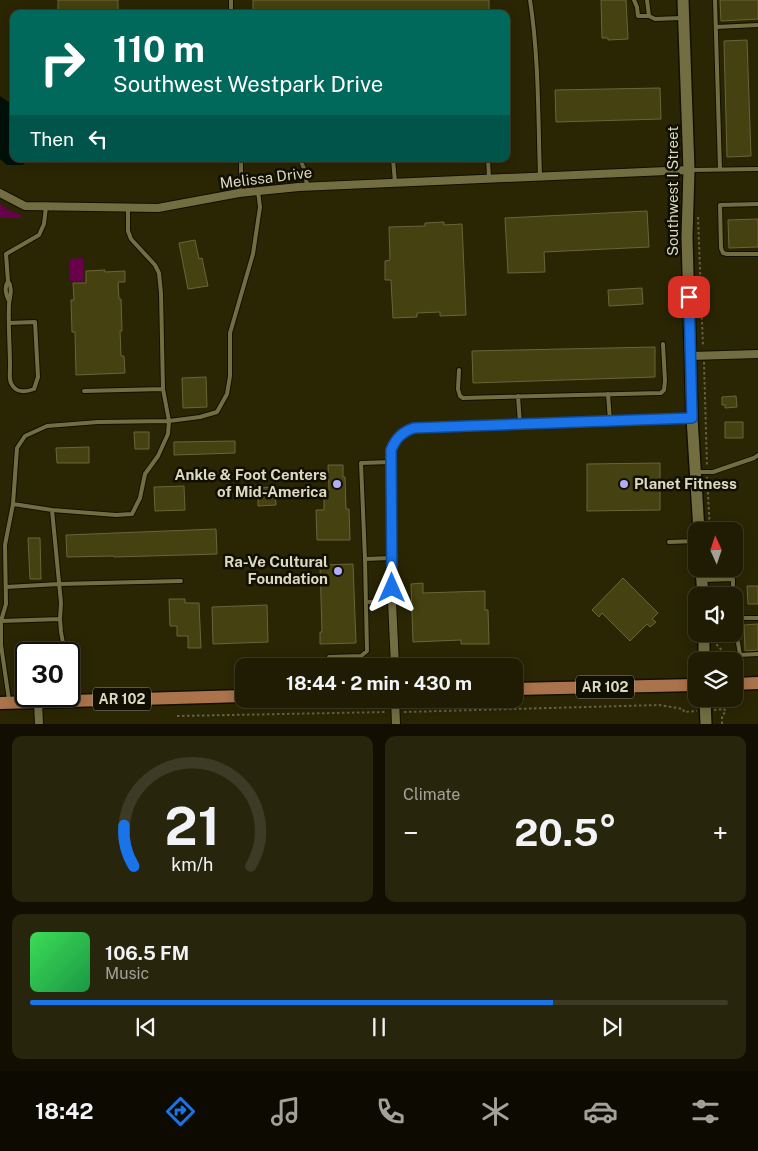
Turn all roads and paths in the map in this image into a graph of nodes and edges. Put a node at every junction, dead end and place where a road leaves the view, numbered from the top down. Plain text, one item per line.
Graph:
1 (530, 0) edge
2 (634, 0) edge
3 (647, 0) edge
4 (683, 0) edge
5 (716, 0) edge
6 (649, 16) junction
7 (683, 18) junction
8 (758, 25) edge
9 (716, 27) junction
10 (241, 162) edge
11 (301, 162) edge
12 (393, 162) edge
13 (488, 162) edge
14 (720, 169) junction
15 (758, 169) edge
16 (689, 170) junction
17 (540, 176) junction
18 (489, 178) junction
19 (395, 182) junction
20 (308, 186) junction
21 (258, 191) junction
22 (0, 193) edge
23 (239, 193) junction
24 (758, 204) edge
25 (46, 207) junction
26 (128, 207) junction
27 (698, 218) dead end
28 (6, 254) junction
29 (758, 254) edge
30 (0, 258) edge
31 (9, 323) junction
32 (663, 344) dead end
33 (703, 344) dead end
34 (758, 354) edge
35 (691, 356) junction
36 (704, 367) dead end
37 (459, 370) dead end
38 (163, 389) junction
39 (84, 391) dead end
40 (608, 394) junction
41 (518, 396) junction
42 (692, 418) junction
43 (169, 421) junction
44 (610, 421) junction
45 (520, 424) junction
46 (758, 455) edge
47 (391, 462) junction
48 (701, 472) junction
49 (13, 504) junction
50 (52, 510) junction
51 (699, 522) edge
52 (709, 522) edge
53 (688, 541) edge
54 (669, 542) dead end
55 (392, 558) junction
56 (366, 559) junction
57 (727, 578) edge
58 (181, 581) dead end
59 (59, 584) junction
60 (6, 587) junction
61 (733, 587) edge
62 (392, 601) junction
63 (366, 602) junction
64 (743, 618) edge
65 (756, 618) edge
66 (60, 619) junction
67 (1, 621) edge
68 (755, 624) dead end
69 (63, 642) edge
70 (738, 642) edge
71 (757, 653) edge
72 (329, 657) dead end
73 (395, 658) edge
74 (758, 683) edge
75 (743, 684) edge
76 (688, 685) edge
77 (523, 689) edge
78 (235, 696) edge
79 (80, 699) edge
80 (5, 703) edge
81 (38, 707) edge
82 (706, 707) edge
83 (724, 707) edge
84 (395, 708) edge
85 (385, 712) dead end
86 (406, 712) dead end
87 (684, 712) dead end
88 (177, 716) dead end
89 (39, 724) edge
90 (396, 724) edge
91 (706, 724) edge
92 (722, 724) edge

1 - 17 lane
2 - 6 lane
3 - 6 lane
4 - 7 main road, Southwest I Street
5 - 9 lane
6 - 7 lane
7 - 16 main road, Southwest I Street
8 - 9 lane
9 - 14 lane
10 - 23 lane
11 - 20 lane
12 - 19 lane
13 - 18 lane
14 - 15 lane
14 - 16 lane
16 - 17 street, Melissa Drive
16 - 35 main road, Southwest I Street
17 - 18 street, Melissa Drive
18 - 19 street, Melissa Drive
19 - 20 street, Melissa Drive
20 - 21 street, Melissa Drive
21 - 23 street, Melissa Drive
21 - 43 lane
22 - 25 street, Melissa Drive
23 - 26 street, Melissa Drive
24 - 29 lane
25 - 26 street, Melissa Drive
25 - 28 lane
26 - 38 lane
27 - 33 path
28 - 30 lane
28 - 31 lane
31 - 31 lane
32 - 40 lane
34 - 35 street
35 - 42 main road, Southwest I Street
36 - 48 path
37 - 41 lane
38 - 39 lane
38 - 43 lane
40 - 41 lane
40 - 44 lane
41 - 45 lane
42 - 44 street
42 - 48 main road, Southwest I Street
43 - 49 lane
43 - 50 lane
44 - 45 street
45 - 47 street
46 - 48 lane
47 - 55 street
47 - 56 lane
48 - 51 main road, Southwest I Street
48 - 52 path
49 - 50 lane
49 - 60 lane
50 - 59 lane
53 - 54 lane
55 - 56 lane
55 - 62 street
56 - 63 lane
57 - 61 lane
58 - 59 lane
59 - 60 lane
59 - 66 lane
60 - 67 lane
62 - 63 lane
62 - 73 street
63 - 72 lane
64 - 65 lane
65 - 68 lane
66 - 67 lane
66 - 69 lane
67 - 80 lane
70 - 71 lane
74 - 75 main road
76 - 77 main road, AR 102
78 - 79 main road, AR 102
81 - 89 street
82 - 91 main road
83 - 92 path
84 - 90 street
85 - 88 path
86 - 87 path

